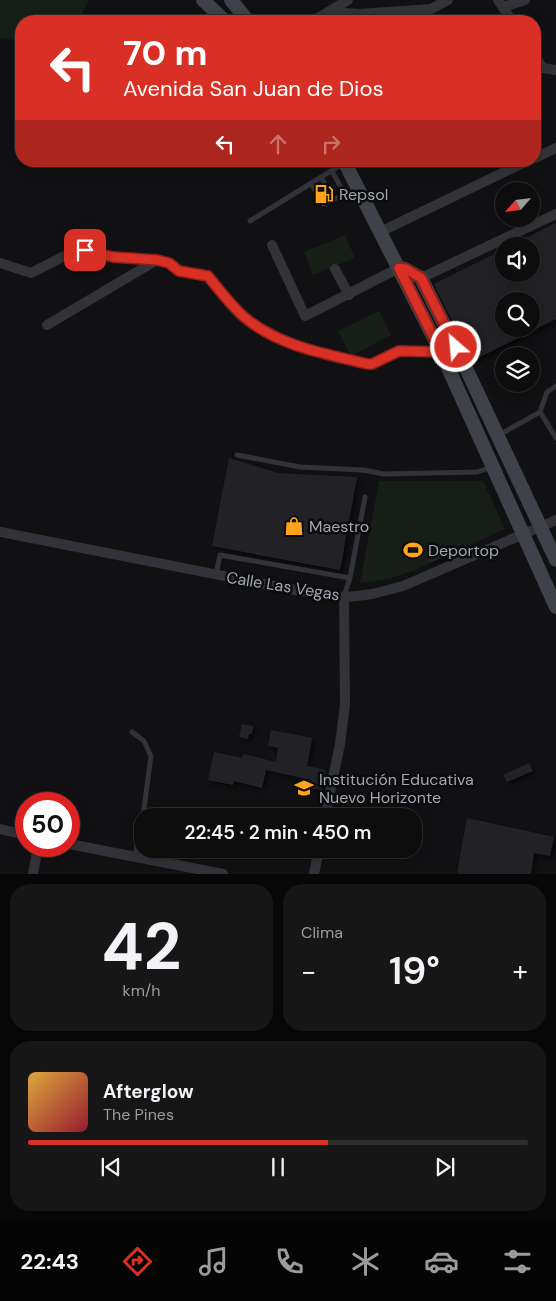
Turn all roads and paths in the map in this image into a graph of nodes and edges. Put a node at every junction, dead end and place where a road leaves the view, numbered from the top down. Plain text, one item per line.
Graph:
1 (203, 0) edge
2 (348, 0) edge
3 (448, 0) edge
4 (525, 0) edge
5 (236, 2) edge
6 (500, 3) edge
7 (329, 12) junction
8 (219, 15) edge
9 (244, 15) edge
10 (324, 15) edge
11 (508, 15) edge
12 (556, 65) edge
13 (541, 69) edge
14 (541, 69) edge
15 (556, 70) edge
16 (556, 148) edge
17 (541, 155) edge
18 (337, 167) edge
19 (347, 167) edge
20 (515, 167) edge
21 (332, 171) junction
22 (321, 177) junction
23 (311, 184) junction
24 (326, 186) dead end
25 (359, 189) junction
26 (316, 191) dead end
27 (345, 195) junction
28 (322, 203) dead end
29 (556, 214) edge
30 (250, 221) dead end
31 (380, 232) junction
32 (272, 245) dead end
33 (157, 260) junction
34 (0, 263) edge
35 (335, 268) dead end
36 (399, 268) junction
37 (421, 278) junction
38 (349, 295) junction
39 (47, 325) dead end
40 (441, 352) junction
41 (556, 386) edge
42 (540, 412) junction
43 (498, 435) junction
44 (556, 438) edge
45 (236, 455) dead end
46 (493, 467) junction
47 (365, 497) dead end
48 (556, 520) edge
49 (541, 527) junction
50 (0, 532) edge
51 (524, 534) junction
52 (556, 560) edge
53 (216, 575) junction
54 (350, 578) junction
55 (344, 597) junction
56 (556, 607) edge
57 (132, 732) dead end
58 (144, 808) edge
59 (328, 808) edge
60 (0, 830) edge
61 (15, 833) edge
62 (80, 846) edge
63 (36, 857) edge
64 (134, 857) edge
65 (140, 858) edge
66 (317, 858) edge
67 (33, 874) edge
68 (223, 874) edge
69 (314, 874) edge

1 - 8 main road
2 - 7 street
3 - 7 street
4 - 6 street
5 - 9 main road
6 - 11 street
7 - 10 street
12 - 13 street
14 - 15 street
16 - 17 street
18 - 21 lane
19 - 25 main road
20 - 31 street
21 - 22 lane
21 - 27 lane
22 - 23 lane
22 - 24 lane
23 - 26 lane
23 - 30 lane
25 - 27 lane
25 - 31 main road
27 - 28 lane
29 - 37 street
31 - 36 main road
32 - 38 street
33 - 34 street
33 - 39 street
33 - 40 street
35 - 38 street
36 - 37 main road
36 - 38 street
36 - 40 main road
37 - 43 main road
40 - 46 main road
41 - 42 lane
42 - 43 lane
42 - 44 lane
43 - 49 main road
45 - 46 lane
46 - 51 main road
47 - 54 lane
48 - 49 street, Calle Las Vegas
49 - 51 street, Calle Las Vegas
49 - 52 main road
50 - 53 street, Calle Las Vegas
51 - 55 street, Calle Las Vegas
51 - 56 main road
53 - 54 lane
53 - 55 street, Calle Las Vegas
54 - 55 lane
55 - 59 street
57 - 58 lane
60 - 61 street
62 - 64 street
63 - 67 street
65 - 68 street
66 - 69 street

